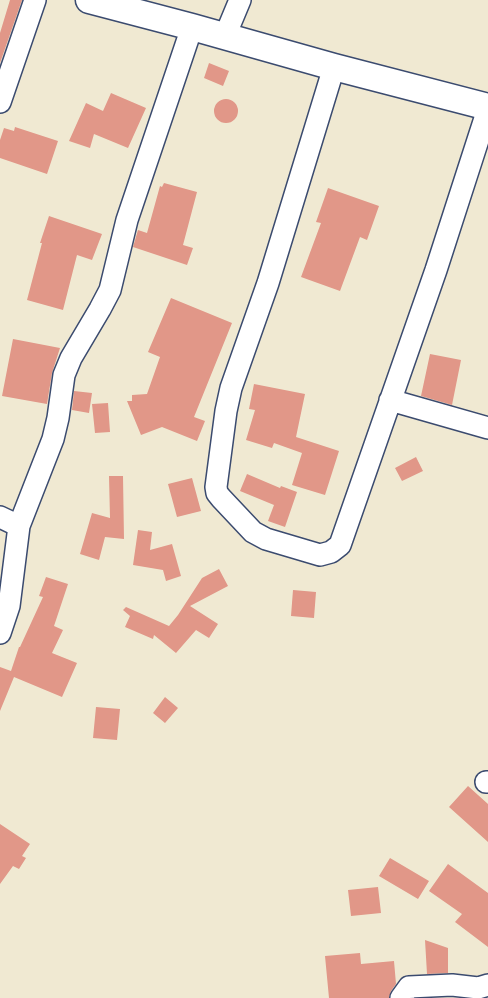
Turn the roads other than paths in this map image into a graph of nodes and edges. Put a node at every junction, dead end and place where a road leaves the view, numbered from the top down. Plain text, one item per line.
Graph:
1 (35, 0) edge
2 (89, 0) edge
3 (240, 0) edge
4 (192, 26) junction
5 (226, 36) junction
6 (334, 67) junction
7 (0, 102) edge
8 (488, 108) edge
9 (390, 400) junction
10 (488, 428) edge
11 (9, 522) edge
12 (0, 632) edge
13 (488, 985) edge
14 (400, 998) edge

1 - 7 street
2 - 4 street
3 - 5 street
4 - 5 street
4 - 11 street
5 - 6 street
6 - 8 street
6 - 9 street
8 - 9 street
9 - 10 street
11 - 12 street
13 - 14 street

